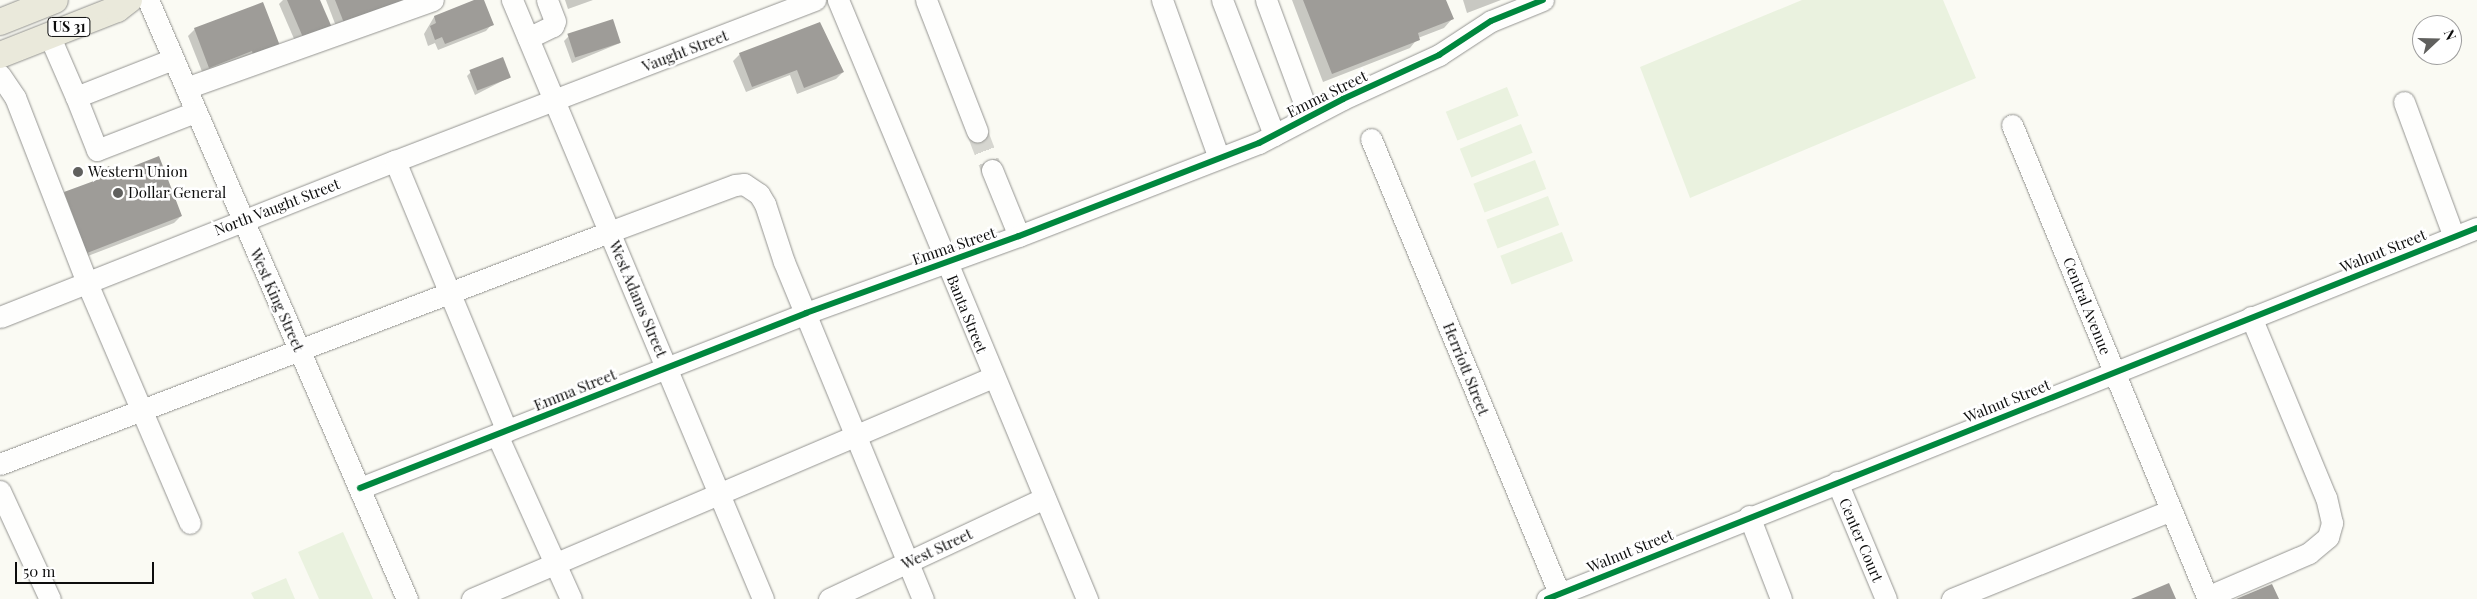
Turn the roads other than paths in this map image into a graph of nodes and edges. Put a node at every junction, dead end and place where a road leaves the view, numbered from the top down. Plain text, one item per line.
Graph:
1 (55, 0) edge
2 (129, 0) edge
3 (148, 0) edge
4 (433, 0) edge
5 (512, 0) edge
6 (547, 0) edge
7 (816, 0) edge
8 (838, 0) edge
9 (926, 0) edge
10 (1162, 0) edge
11 (1222, 0) edge
12 (1266, 0) edge
13 (1543, 0) edge
14 (0, 22) edge
15 (49, 35) junction
16 (528, 38) junction
17 (0, 55) edge
18 (173, 59) junction
19 (0, 76) edge
20 (186, 88) junction
21 (76, 97) junction
22 (555, 102) junction
23 (2404, 102) dead end
24 (195, 112) junction
25 (1309, 116) junction
26 (2012, 125) dead end
27 (977, 131) tunnel mouth
28 (1274, 135) junction
29 (1371, 139) dead end
30 (1219, 158) junction
31 (394, 161) junction
32 (992, 170) tunnel mouth
33 (242, 220) junction
34 (2477, 228) edge
35 (609, 232) junction
36 (1019, 236) junction
37 (2454, 237) junction
38 (945, 261) junction
39 (87, 283) junction
40 (451, 294) junction
41 (806, 313) junction
42 (0, 317) edge
43 (2251, 317) junction
44 (300, 351) junction
45 (666, 368) junction
46 (2114, 372) junction
47 (993, 377) junction
48 (144, 411) junction
49 (502, 433) junction
50 (857, 436) junction
51 (0, 464) edge
52 (1837, 482) junction
53 (360, 488) junction
54 (0, 491) edge
55 (718, 492) junction
56 (1045, 498) junction
57 (2171, 510) junction
58 (1749, 516) junction
59 (190, 524) dead end
60 (908, 563) junction
61 (555, 564) junction
62 (1556, 597) edge
63 (2207, 598) edge
64 (50, 599) edge
65 (407, 599) edge
66 (472, 599) edge
67 (571, 599) edge
68 (763, 599) edge
69 (829, 599) edge
70 (923, 599) edge
71 (1087, 599) edge
72 (1781, 599) edge
73 (1886, 599) edge
74 (1952, 599) edge

1 - 14 main road, US 31
2 - 15 main road, US 31
3 - 18 street, West King Street
4 - 20 street
5 - 16 street, West Adams Street
6 - 16 street
7 - 22 street, Vaught Street
8 - 38 street, Banta Street
9 - 27 street
10 - 30 street
11 - 28 street
12 - 25 street
13 - 25 street, Emma Street
15 - 17 main road, US 31
15 - 21 street
16 - 22 street, West Adams Street
18 - 20 street, West King Street
18 - 21 street
19 - 39 street
20 - 24 street, West King Street
21 - 24 street
22 - 31 street, North Vaught Street
22 - 35 street, West Adams Street
23 - 37 street
24 - 33 street, West King Street
25 - 28 street, Emma Street
26 - 46 street, Central Avenue
28 - 30 street, Emma Street
29 - 62 street, Herriott Street
30 - 36 street, Emma Street
31 - 33 street, North Vaught Street
31 - 40 street
32 - 36 street
33 - 39 street, North Vaught Street
33 - 44 street, West King Street
34 - 37 street, Walnut Street
35 - 40 street
35 - 41 street
35 - 45 street, West Adams Street
36 - 38 street, Emma Street
37 - 43 street, Walnut Street
38 - 41 street, Emma Street
38 - 47 street, Banta Street
39 - 42 street, North Vaught Street
39 - 48 street
40 - 44 street
40 - 49 street
41 - 45 street, Emma Street
41 - 50 street
43 - 46 street, Walnut Street
43 - 63 street
44 - 48 street
44 - 53 street, West King Street
45 - 49 street, Emma Street
45 - 55 street, West Adams Street
46 - 52 street, Walnut Street
46 - 57 street, Central Avenue
47 - 50 street
47 - 56 street, Banta Street
48 - 51 street
48 - 59 street
49 - 53 street, Emma Street
49 - 61 street
50 - 55 street
50 - 60 street
52 - 58 street, Walnut Street
52 - 73 street, Center Court
53 - 65 street, West King Street
54 - 64 street
55 - 61 street
55 - 68 street, West Adams Street
56 - 60 street, West Street
56 - 71 street, Banta Street
57 - 63 street, Central Avenue
57 - 74 street
58 - 62 street, Walnut Street
58 - 72 street
60 - 69 street, West Street
60 - 70 street
61 - 66 street
61 - 67 street

